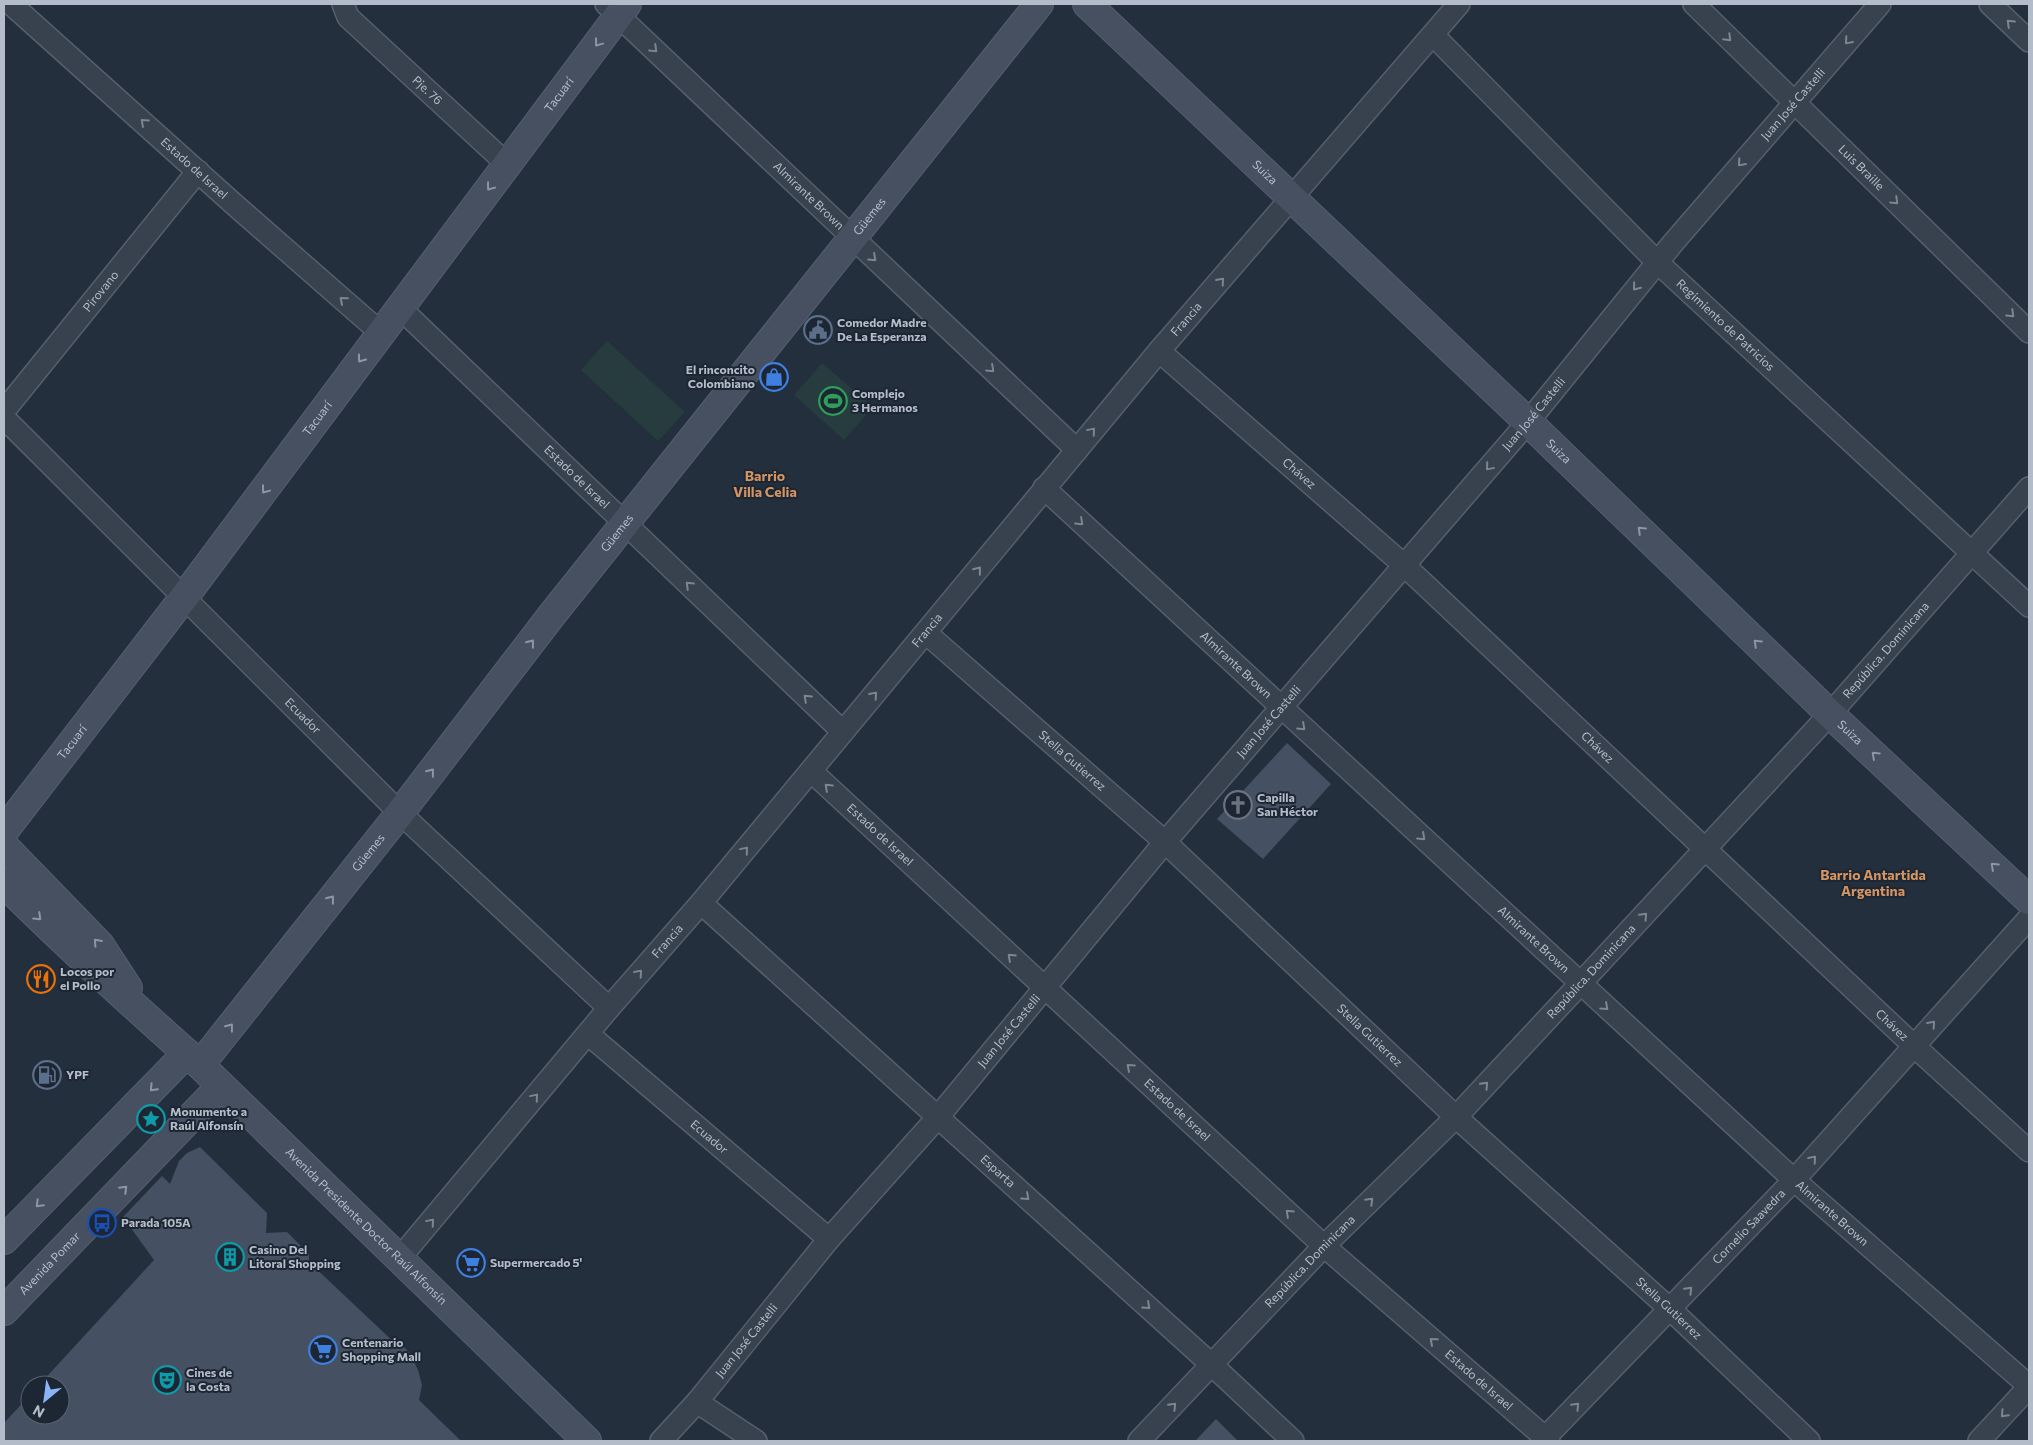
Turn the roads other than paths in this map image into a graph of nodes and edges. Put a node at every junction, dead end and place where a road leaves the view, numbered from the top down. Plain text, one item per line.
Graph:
1 (11, 4) edge
2 (1039, 4) edge
3 (1087, 4) edge
4 (1459, 4) edge
5 (1694, 4) edge
6 (1880, 4) edge
7 (1990, 4) edge
8 (617, 8) edge
9 (345, 10) edge
10 (1433, 35) junction
11 (2029, 41) edge
12 (1794, 103) junction
13 (507, 164) junction
14 (198, 171) junction
15 (1292, 200) junction
16 (853, 239) junction
17 (1657, 262) junction
18 (399, 307) junction
19 (380, 332) junction
20 (2029, 332) edge
21 (1159, 351) junction
22 (4, 412) edge
23 (4, 418) edge
24 (1528, 422) junction
25 (1077, 450) junction
26 (1044, 488) junction
27 (2029, 488) edge
28 (625, 523) junction
29 (1974, 553) junction
30 (1405, 566) junction
31 (185, 596) junction
32 (2029, 606) edge
33 (926, 633) junction
34 (1281, 707) junction
35 (1830, 714) junction
36 (842, 732) junction
37 (811, 771) junction
38 (400, 812) junction
39 (4, 831) edge
40 (1165, 842) junction
41 (4, 846) edge
42 (1706, 848) junction
43 (4, 883) edge
44 (2029, 900) edge
45 (702, 903) junction
46 (2029, 918) edge
47 (1580, 984) junction
48 (1045, 989) junction
49 (609, 1008) junction
50 (143, 1012) junction
51 (588, 1034) junction
52 (1913, 1045) junction
53 (193, 1059) junction
54 (221, 1086) junction
55 (938, 1117) junction
56 (1456, 1117) junction
57 (2029, 1151) edge
58 (1794, 1180) junction
59 (830, 1239) junction
60 (4, 1240) edge
61 (1324, 1246) junction
62 (399, 1259) junction
63 (1670, 1309) junction
64 (4, 1311) edge
65 (1212, 1365) junction
66 (2029, 1386) edge
67 (697, 1402) junction
68 (1545, 1440) edge
69 (587, 1441) edge
70 (661, 1441) edge
71 (756, 1441) edge
72 (1139, 1441) edge
73 (1292, 1441) edge
74 (1808, 1441) edge
75 (1979, 1441) edge

14 -> 1 street, Estado de Israel
2 - 16 street, Güemes
3 - 15 street, Suiza
4 - 10 street, Francia
5 -> 12 street, Luis Braille
6 -> 12 street, Juan José Castelli
11 -> 7 street
8 -> 13 street, Tacuarí
8 -> 16 street, Almirante Brown
9 - 13 street, Pje. 76
10 - 15 street, Francia
10 - 17 street, Regimiento de Patricios
12 -> 17 street, Juan José Castelli
12 -> 20 street, Luis Braille
13 -> 18 street, Tacuarí
19 -> 14 street, Estado de Israel
14 - 22 street, Pirovano
21 -> 15 street, Francia
15 - 24 street, Suiza
16 -> 25 street, Almirante Brown
16 - 28 street, Güemes
17 -> 24 street, Juan José Castelli
17 - 29 street, Regimiento de Patricios
18 - 19 street, Tacuarí
18 - 28 street, Estado de Israel
19 -> 31 street, Tacuarí
25 -> 21 street, Francia
21 - 30 street, Chávez
23 - 31 street, Ecuador
24 -> 30 street, Juan José Castelli
35 -> 24 street, Suiza
25 - 26 street, Francia
33 -> 26 street, Francia
26 -> 34 street, Almirante Brown
27 - 29 street, República. Dominicana
36 -> 28 street, Estado de Israel
38 -> 28 street, Güemes
29 - 32 street, Regimiento de Patricios
29 - 35 street, República. Dominicana
30 - 34 street, Juan José Castelli
30 - 42 street, Chávez
31 - 38 street, Ecuador
31 - 39 street, Tacuarí
36 -> 33 street, Francia
33 - 40 street, Stella Gutierrez
34 - 40 street, Juan José Castelli
34 -> 47 street, Almirante Brown
35 - 42 street, República. Dominicana
44 -> 35 street, Suiza
36 - 37 street, Francia
45 -> 37 street, Francia
48 -> 37 street, Estado de Israel
38 - 49 street, Ecuador
53 -> 38 street, Güemes
40 - 48 street, Juan José Castelli
40 - 56 street, Stella Gutierrez
50 -> 41 street, Avenida Presidente Doctor Raúl Alfonsín
47 -> 42 street, República. Dominicana
42 - 52 street, Chávez
43 -> 50 street, Avenida Presidente Doctor Raúl Alfonsín
49 -> 45 street, Francia
45 - 55 street, Esparta
52 -> 46 street, Cornelio Saavedra
56 -> 47 street, República. Dominicana
47 -> 58 street, Almirante Brown
48 - 55 street, Juan José Castelli
61 -> 48 street, Estado de Israel
49 - 51 street, Francia
50 - 53 street, Avenida Presidente Doctor Raúl Alfonsín
51 - 59 street, Ecuador
62 -> 51 street, Francia
52 - 57 street, Chávez
58 -> 52 street, Cornelio Saavedra
53 - 54 street, Avenida Presidente Doctor Raúl Alfonsín
53 -> 60 street
54 - 62 street, Avenida Presidente Doctor Raúl Alfonsín
64 -> 54 street, Avenida Pomar
55 - 59 street, Juan José Castelli
55 -> 65 street, Esparta
61 -> 56 street, República. Dominicana
56 - 63 street, Stella Gutierrez
63 -> 58 street, Cornelio Saavedra
58 - 66 street, Almirante Brown
59 - 67 street, Juan José Castelli
61 - 65 street, República. Dominicana
68 -> 61 street, Estado de Israel
62 - 69 street, Avenida Presidente Doctor Raúl Alfonsín
68 -> 63 street, Cornelio Saavedra
63 - 74 street, Stella Gutierrez
72 -> 65 street, República. Dominicana
65 - 73 street, Esparta
66 -> 75 street
67 - 70 street, Juan José Castelli
67 - 71 street

